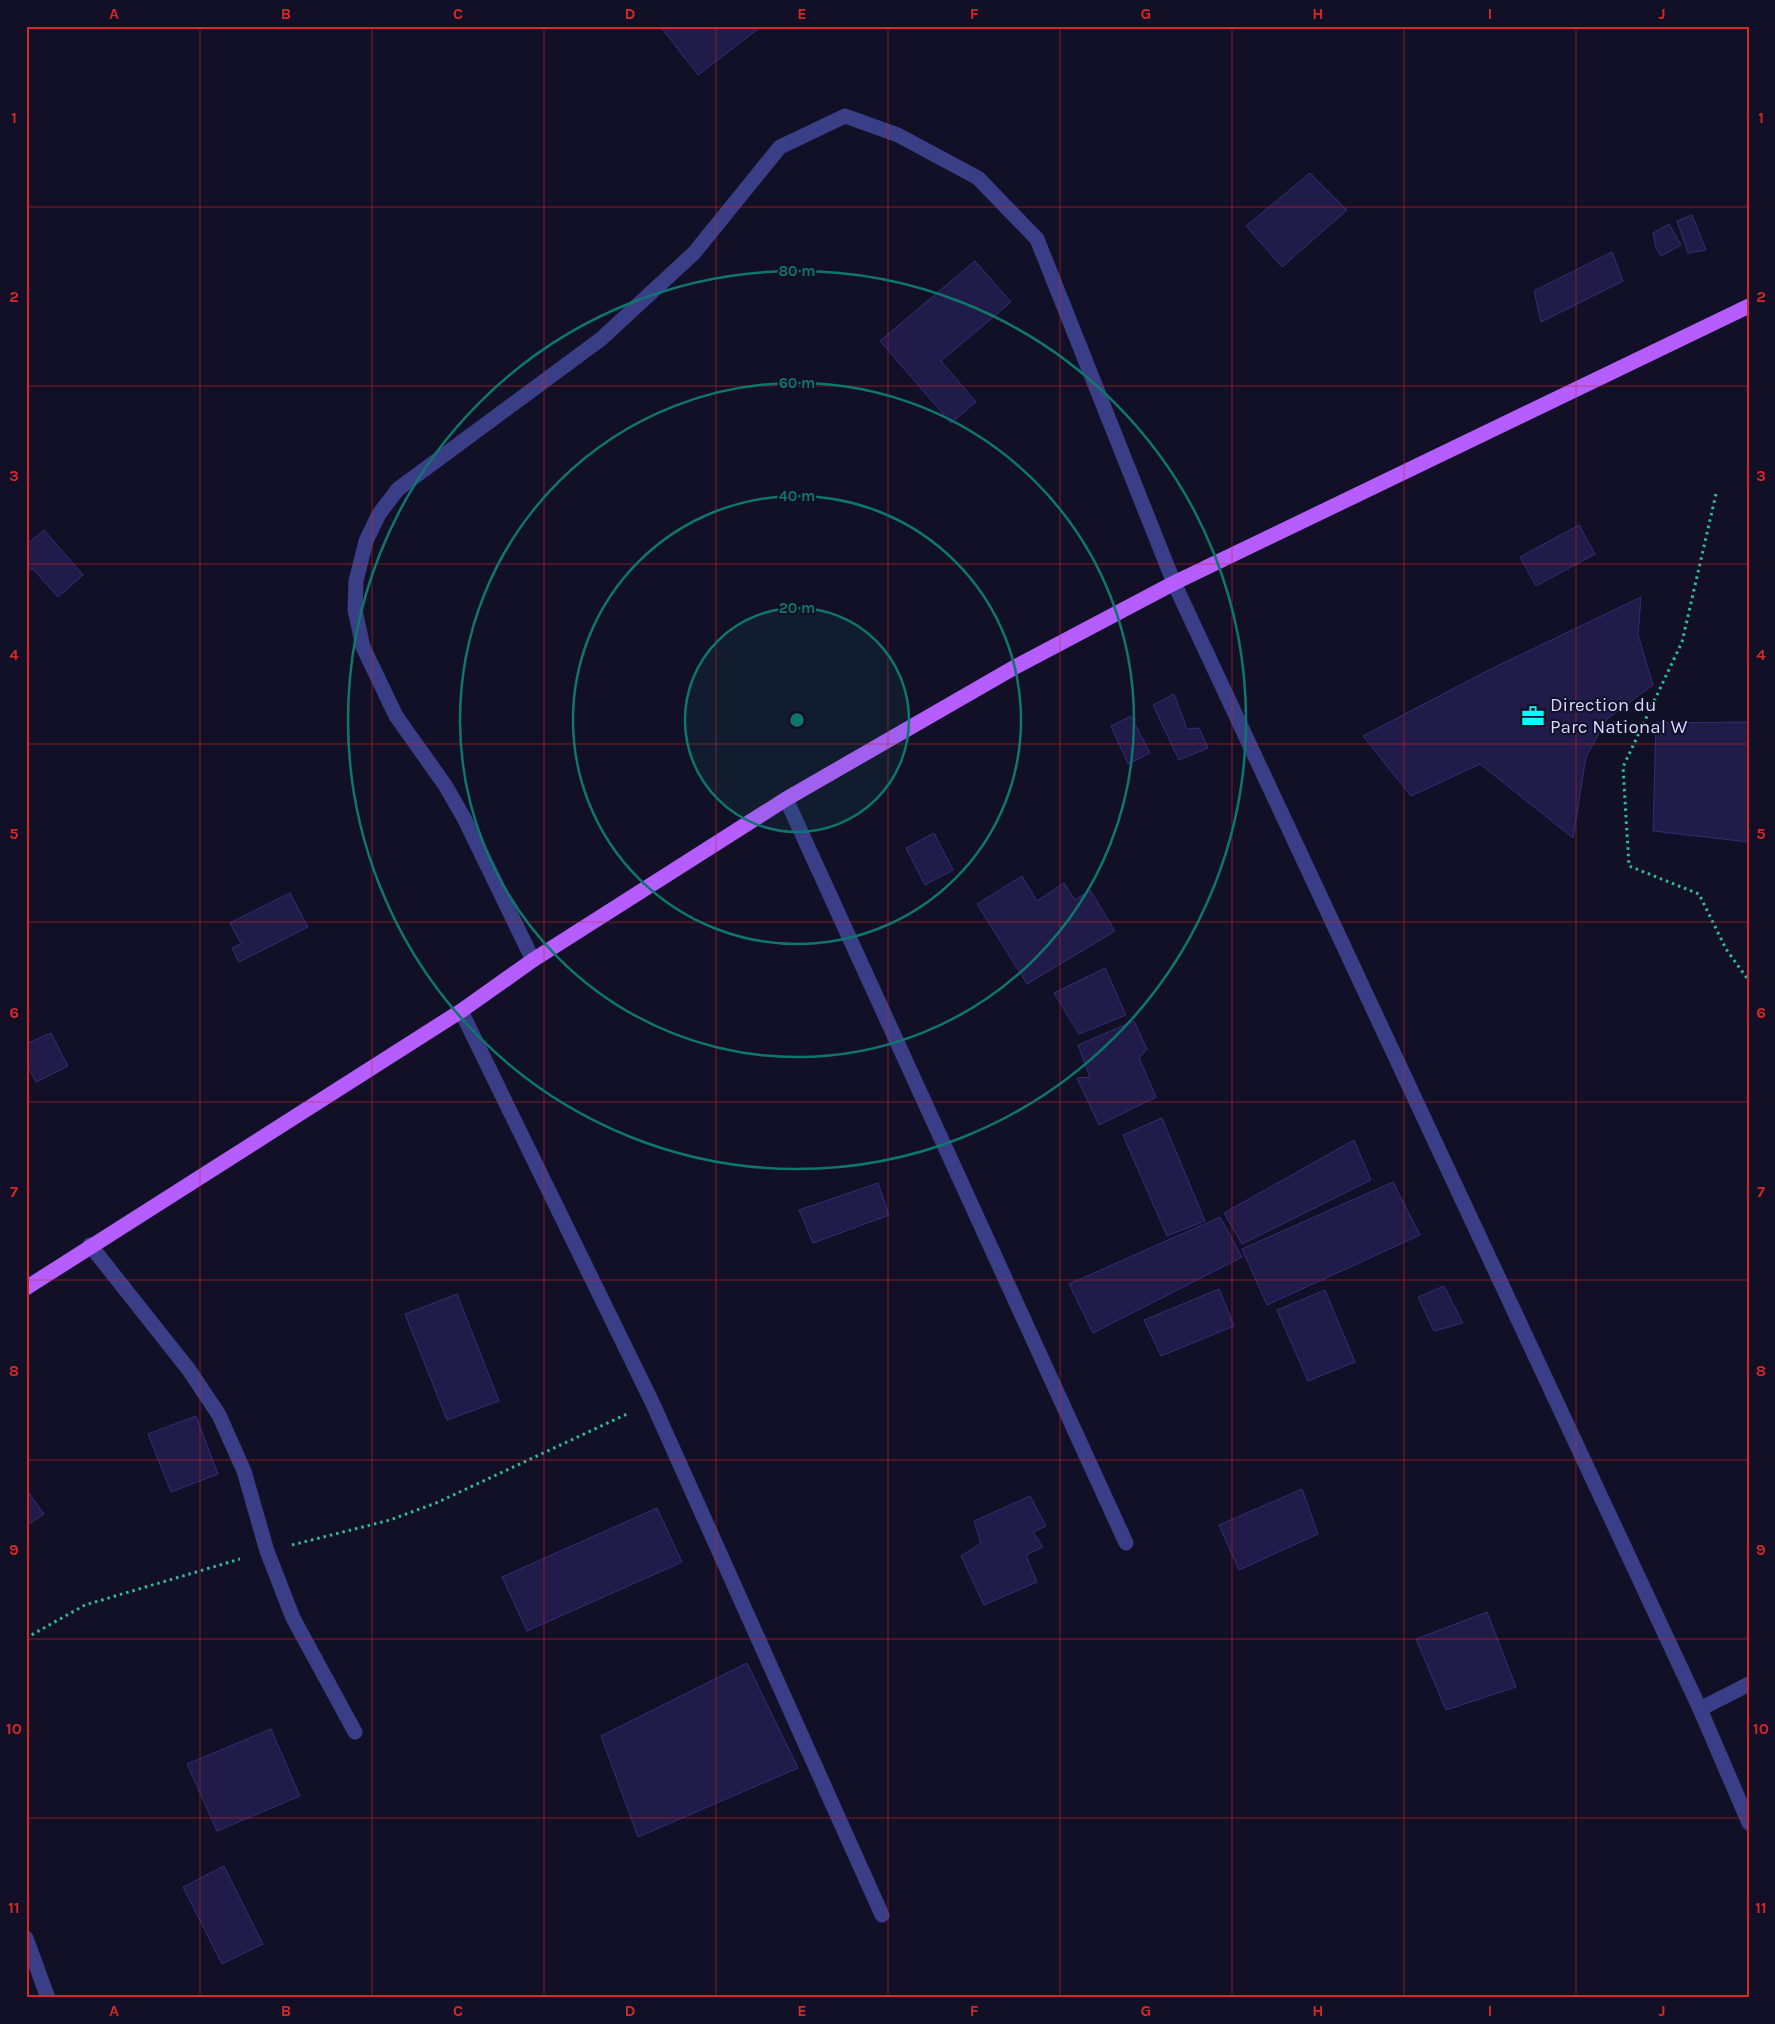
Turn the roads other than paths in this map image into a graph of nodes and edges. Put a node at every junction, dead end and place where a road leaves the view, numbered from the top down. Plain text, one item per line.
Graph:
1 (1749, 306) edge
2 (1174, 583) junction
3 (786, 799) junction
4 (534, 960) junction
5 (462, 1011) junction
6 (90, 1245) junction
7 (26, 1288) edge
8 (1126, 1543) dead end
9 (1749, 1684) edge
10 (1700, 1709) junction
11 (355, 1732) dead end
12 (1749, 1823) edge
13 (882, 1916) dead end
14 (26, 1938) edge
15 (48, 1998) edge

1 - 2 main road
2 - 3 main road
2 - 4 street
2 - 10 street
3 - 4 main road
3 - 8 street
4 - 5 main road
5 - 6 main road
5 - 13 street
6 - 7 main road
6 - 11 street
9 - 10 street
10 - 12 street
14 - 15 street

